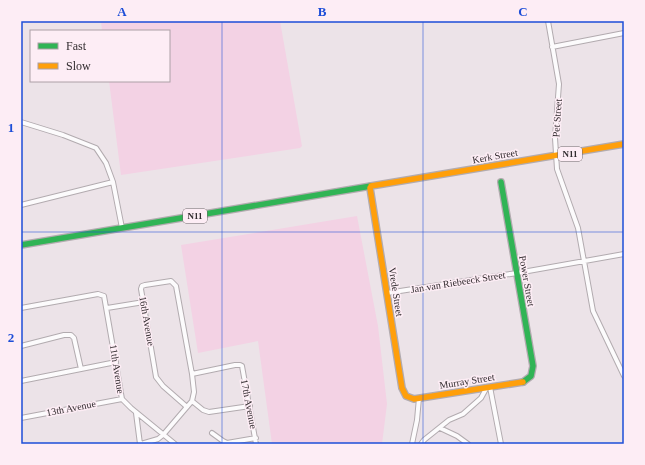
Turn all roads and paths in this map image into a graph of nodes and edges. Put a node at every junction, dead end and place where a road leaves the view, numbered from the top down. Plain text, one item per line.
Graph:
1 (548, 21) edge
2 (624, 33) edge
3 (552, 47) junction
4 (21, 122) edge
5 (624, 144) edge
6 (556, 156) junction
7 (113, 182) junction
8 (501, 182) dead end
9 (370, 188) junction
10 (21, 205) edge
11 (122, 228) junction
12 (21, 246) edge
13 (624, 254) edge
14 (584, 260) junction
15 (517, 273) junction
16 (387, 293) junction
17 (144, 302) junction
18 (21, 308) edge
19 (107, 308) junction
20 (21, 346) edge
21 (116, 362) junction
22 (81, 369) junction
23 (192, 374) junction
24 (624, 376) edge
25 (528, 380) joint
26 (21, 381) edge
27 (489, 387) junction
28 (409, 397) joint
29 (122, 398) junction
30 (418, 398) junction
31 (192, 401) junction
32 (250, 406) junction
33 (187, 407) junction
34 (136, 412) junction
35 (21, 418) edge
36 (440, 428) junction
37 (212, 433) dead end
38 (163, 435) junction
39 (256, 438) junction
40 (141, 444) edge
41 (175, 444) edge
42 (256, 444) edge
43 (412, 444) edge
44 (421, 444) edge
45 (468, 444) edge
46 (501, 444) edge

1 - 3 street, Pet Street
2 - 3 street
3 - 6 street, Pet Street
4 - 7 street
5 - 6 main road, Kerk Street / N11
6 - 9 main road, Kerk Street / N11
6 - 14 street, Pet Street
7 - 10 street
7 - 11 street
8 - 15 main road, Power Street
9 - 11 main road, N11
9 - 16 main road, Vrede Street
11 - 12 main road, N11
13 - 14 street, Jan van Riebeeck Street
14 - 15 street, Jan van Riebeeck Street
14 - 24 street, Pet Street
15 - 16 street, Jan van Riebeeck Street
15 - 25 main road, Power Street
16 - 28 main road, Vrede Street
17 - 19 street
17 - 23 street, 16th Avenue
17 - 33 street, 16th Avenue
18 - 19 street, 11th Avenue
19 - 21 street, 11th Avenue
20 - 22 street
21 - 22 street
21 - 29 street, 11th Avenue
22 - 26 street
23 - 31 street, 16th Avenue
23 - 32 street, 17th Avenue
25 - 27 main road, Murray Street
27 - 30 main road, Murray Street
27 - 36 street
27 - 46 street
28 - 30 main road, Murray Street
29 - 34 street, 11th Avenue
29 - 35 street, 13th Avenue
30 - 43 street
31 - 32 street
31 - 33 street
32 - 39 street, 17th Avenue
33 - 38 street
34 - 38 street, 11th Avenue
34 - 40 street
36 - 44 street
36 - 45 street
37 - 39 street
38 - 40 street
38 - 41 street, 11th Avenue
39 - 42 street, 17th Avenue

